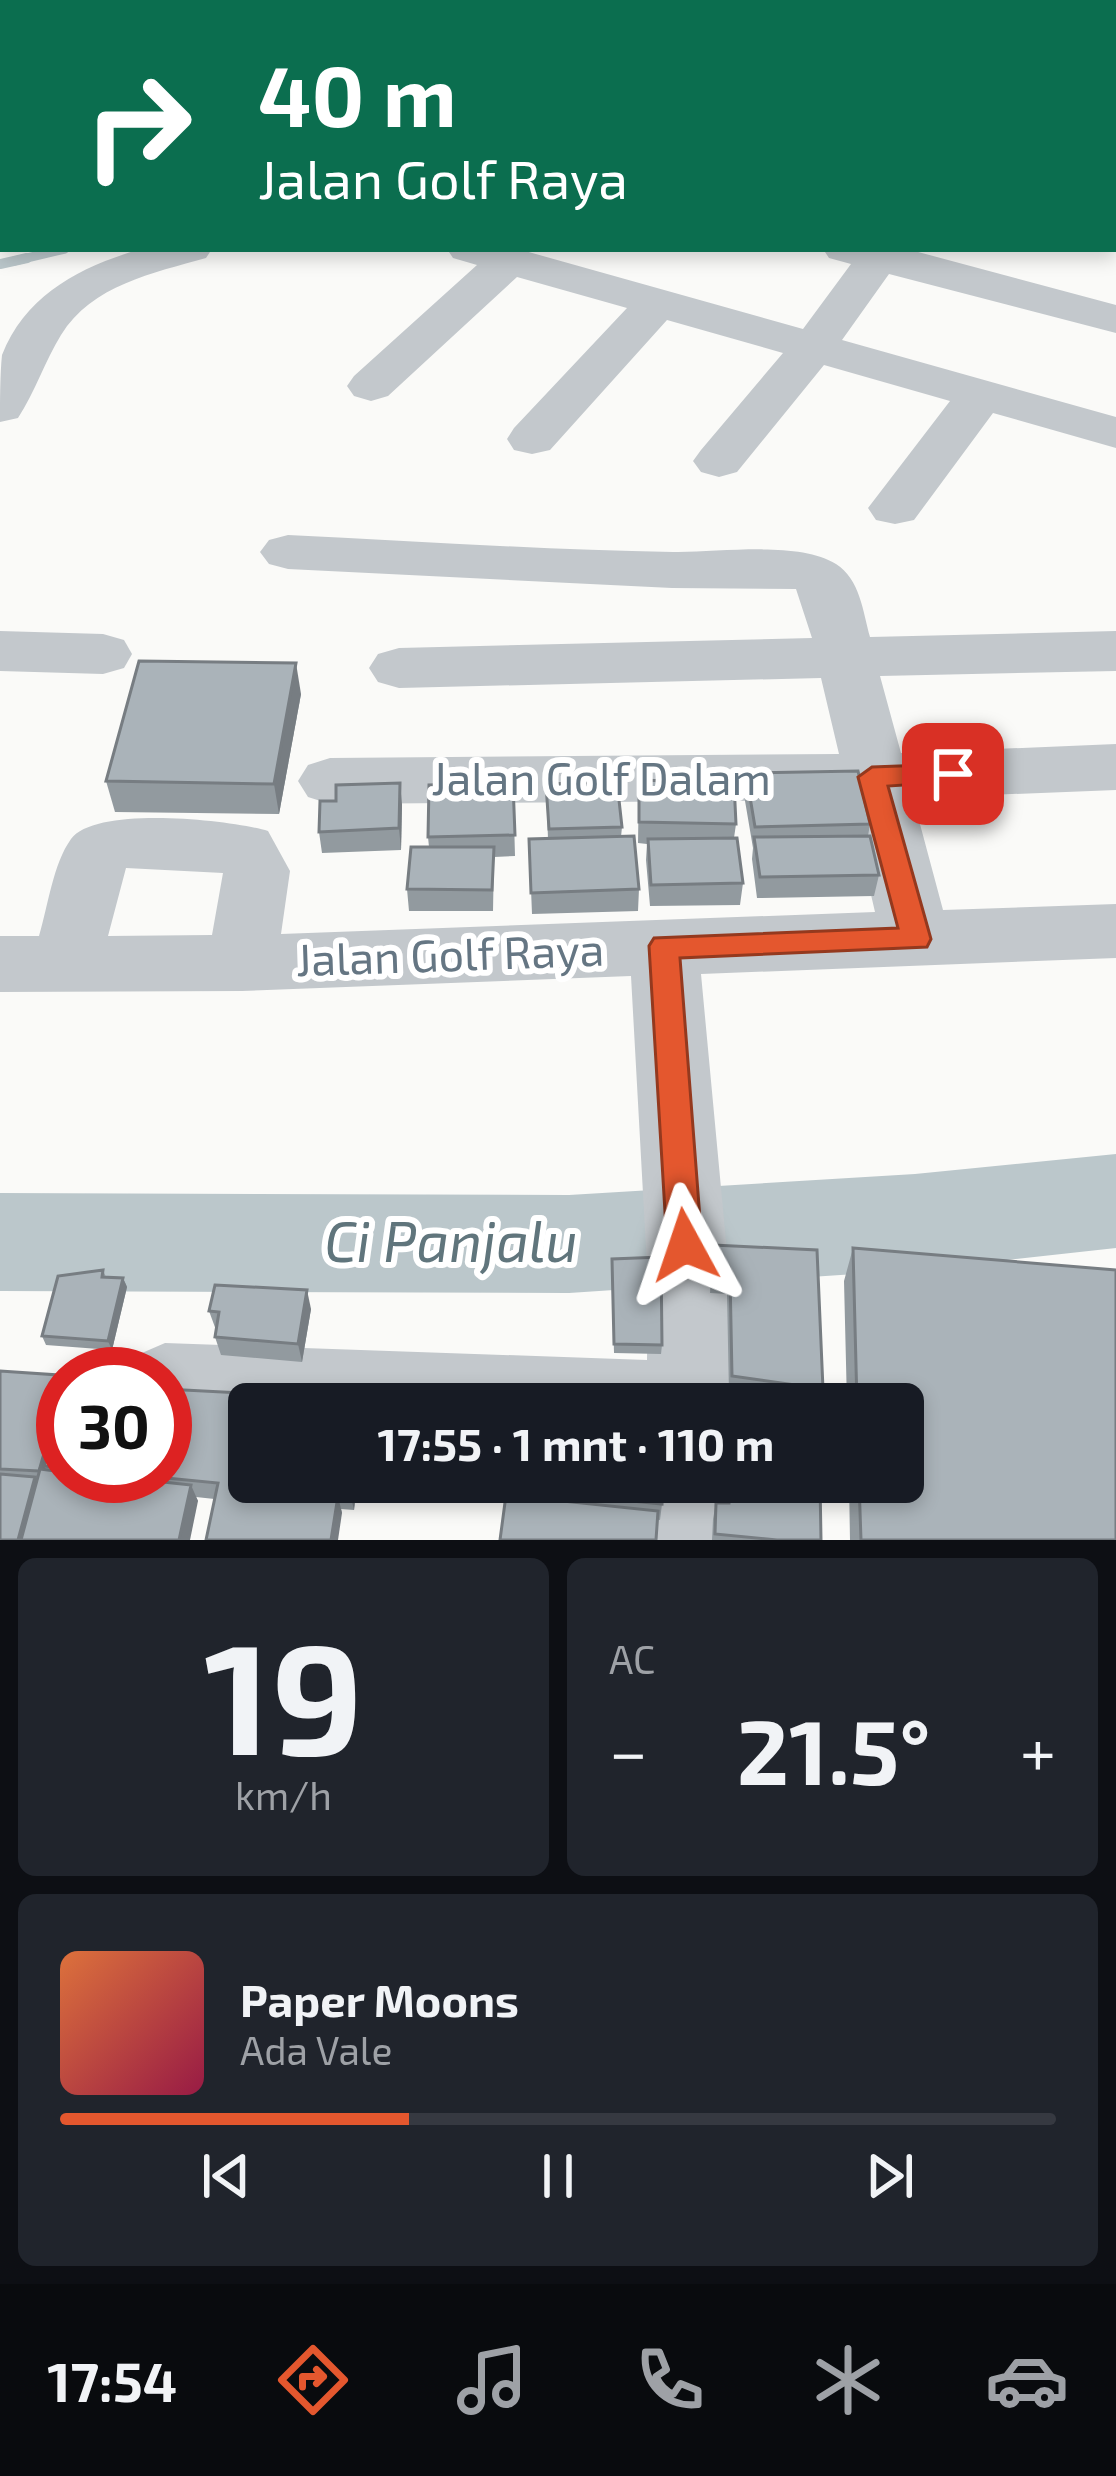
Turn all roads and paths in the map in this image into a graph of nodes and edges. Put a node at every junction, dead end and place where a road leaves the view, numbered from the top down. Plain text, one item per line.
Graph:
1 (179, 252) edge
2 (869, 252) edge
3 (489, 255) edge
4 (656, 303) junction
5 (1116, 319) edge
6 (19, 330) edge
7 (813, 348) junction
8 (371, 386) dead end
9 (981, 395) junction
10 (0, 407) edge
11 (1116, 433) edge
12 (532, 439) dead end
13 (719, 461) dead end
14 (895, 508) dead end
15 (288, 552) dead end
16 (0, 651) edge
17 (1116, 651) edge
18 (103, 654) dead end
19 (848, 658) junction
20 (399, 668) dead end
21 (1116, 767) edge
22 (872, 777) junction
23 (330, 781) dead end
24 (1116, 931) edge
25 (916, 939) junction
26 (664, 946) junction
27 (242, 963) junction
28 (33, 964) edge
29 (192, 1386) edge
30 (685, 1503) edge
31 (682, 1540) edge

1 - 6 street
2 - 5 street
2 - 7 street
3 - 4 street
3 - 8 street
4 - 7 street
4 - 12 street
6 - 10 street
7 - 9 street
7 - 13 street
9 - 11 street
9 - 14 street
15 - 19 street
16 - 18 street
17 - 19 street
19 - 20 street
19 - 22 street
21 - 22 street, Jalan Golf Dalam
22 - 23 street, Jalan Golf Dalam
22 - 25 street
24 - 25 street, Jalan Golf Raya
25 - 26 street, Jalan Golf Raya
26 - 27 street, Jalan Golf Raya
26 - 29 street
27 - 28 street, Jalan Golf Raya
27 - 28 street
30 - 31 street

